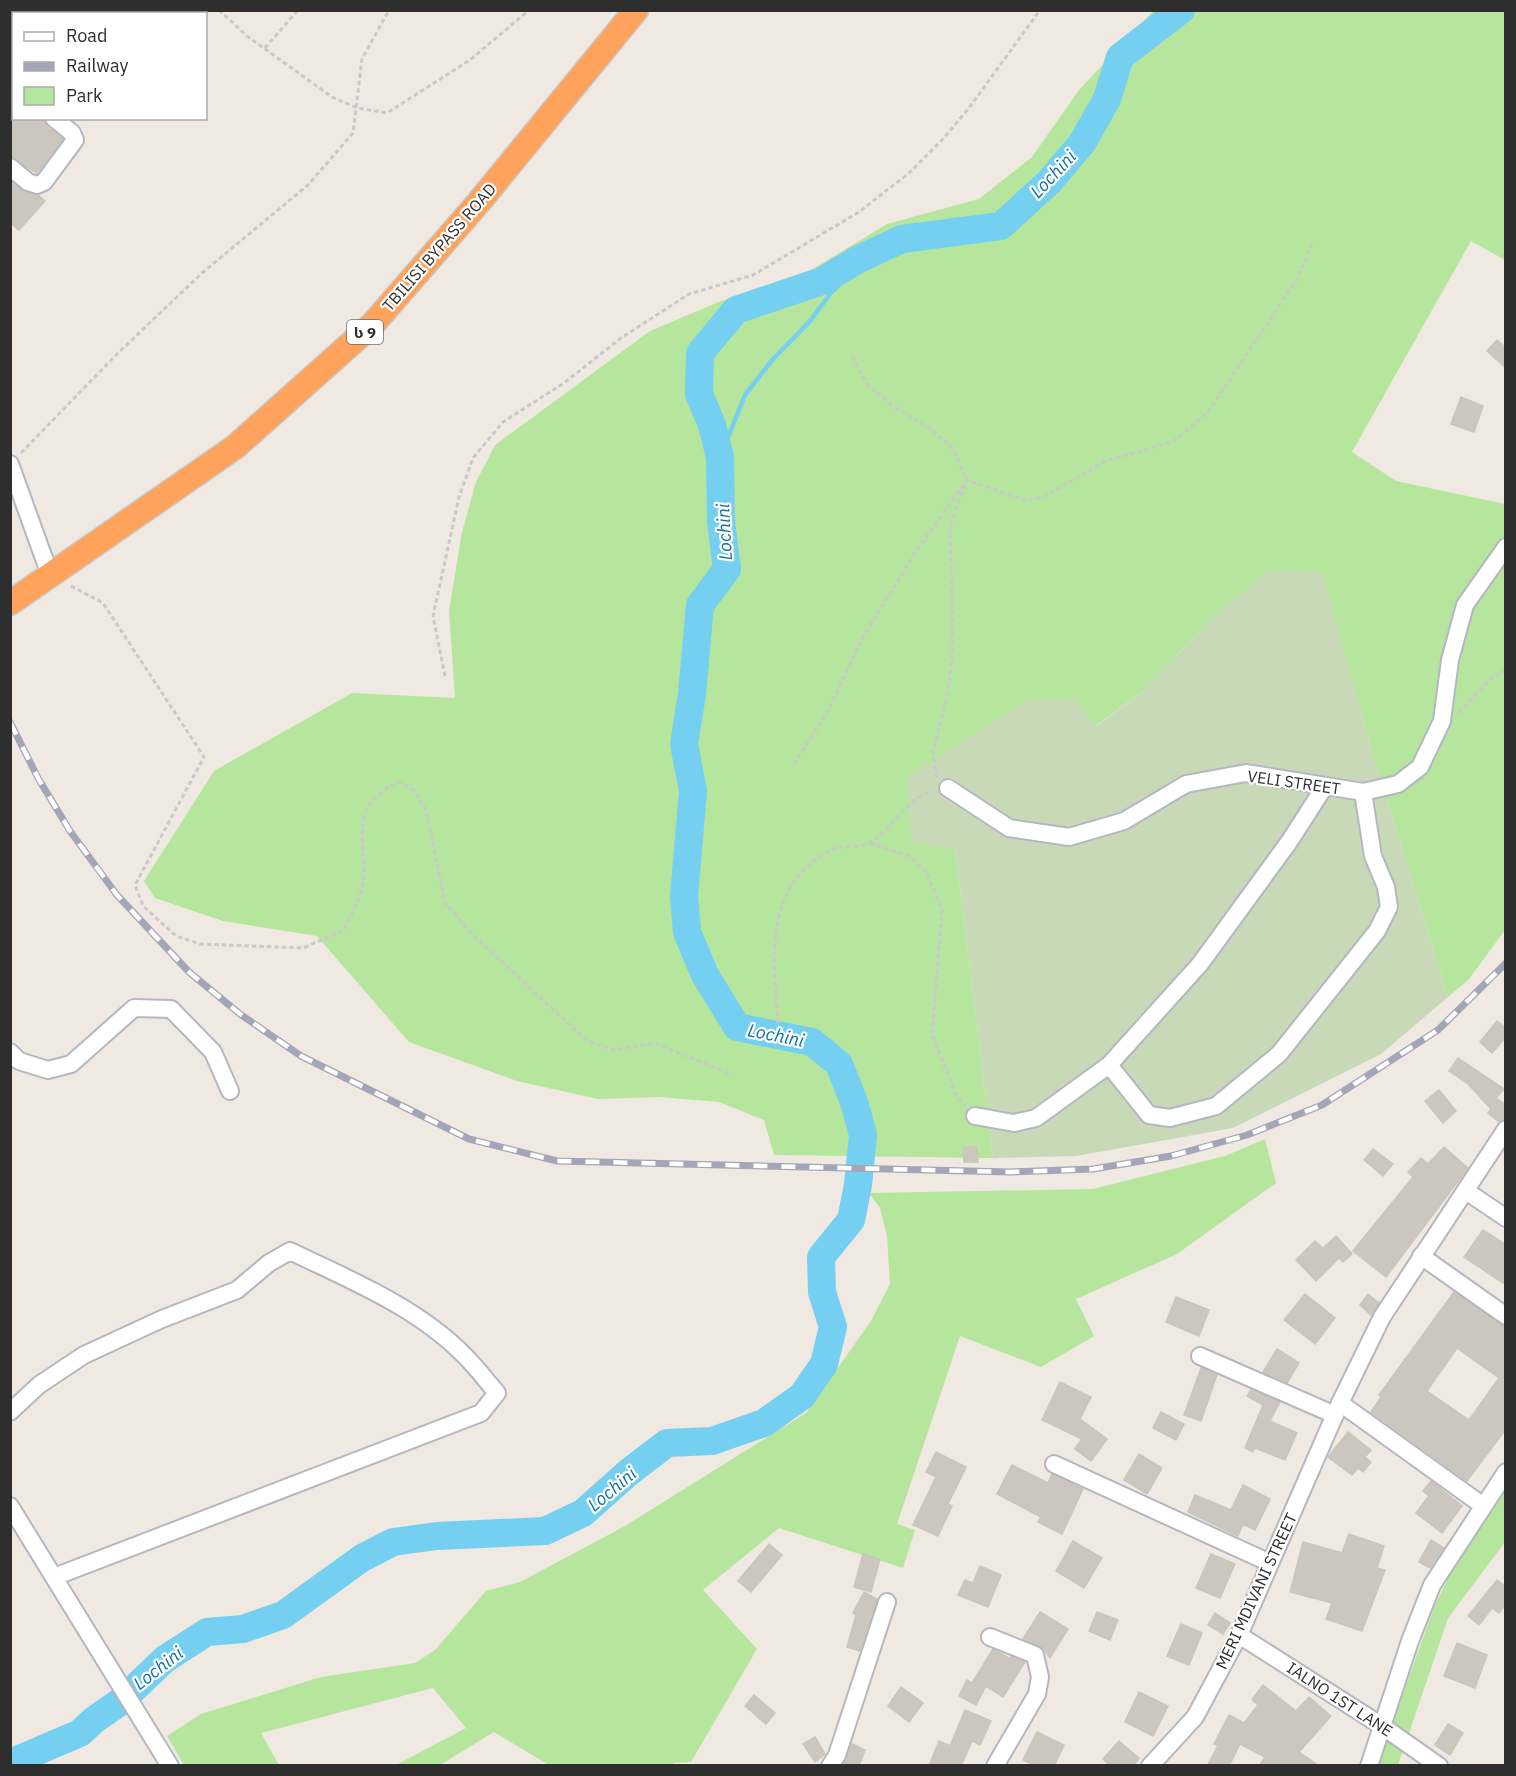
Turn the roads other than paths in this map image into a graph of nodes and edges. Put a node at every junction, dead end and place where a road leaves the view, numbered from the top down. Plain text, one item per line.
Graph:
1 (636, 10) edge
2 (56, 120) edge
3 (10, 167) edge
4 (11, 464) edge
5 (1506, 548) edge
6 (41, 581) junction
7 (10, 603) edge
8 (1325, 786) junction
9 (948, 788) road end
10 (1363, 792) junction
11 (10, 1052) edge
12 (1109, 1065) junction
13 (231, 1091) dead end
14 (975, 1116) road end
15 (1506, 1129) edge
16 (1466, 1191) junction
17 (1506, 1218) edge
18 (1422, 1256) junction
19 (1506, 1316) edge
20 (1200, 1356) dead end
21 (1337, 1409) junction
22 (10, 1413) edge
23 (1054, 1464) dead end
24 (1505, 1474) edge
25 (1482, 1505) junction
26 (10, 1506) edge
27 (1270, 1563) junction
28 (54, 1577) junction
29 (887, 1602) dead end
30 (1239, 1635) junction
31 (990, 1637) dead end
32 (1382, 1726) junction
33 (170, 1766) edge
34 (830, 1766) edge
35 (995, 1766) edge
36 (1150, 1766) edge
37 (1369, 1766) edge
38 (1439, 1766) edge

1 - 6 highway, TBILISI BYPASS ROAD / ს 9
2 - 3 street
4 - 6 street
5 - 10 street, VELI STREET
6 - 7 highway, TBILISI BYPASS ROAD / ს 9
8 - 9 street, VELI STREET
8 - 10 street, VELI STREET
8 - 12 street
10 - 12 street
11 - 13 street
12 - 14 street
15 - 16 street, MERI MDIVANI STREET
16 - 17 street
16 - 18 street, MERI MDIVANI STREET
18 - 19 street
18 - 21 street, MERI MDIVANI STREET
20 - 21 street
21 - 25 street
21 - 27 street, MERI MDIVANI STREET
22 - 28 street
23 - 27 street
24 - 25 street
25 - 32 street
26 - 28 street
27 - 30 street, MERI MDIVANI STREET
28 - 33 street
29 - 34 street
30 - 32 street, IALNO 1ST LANE
30 - 36 street, MERI MDIVANI STREET
31 - 35 street
32 - 37 street
32 - 38 street, IALNO 1ST LANE

